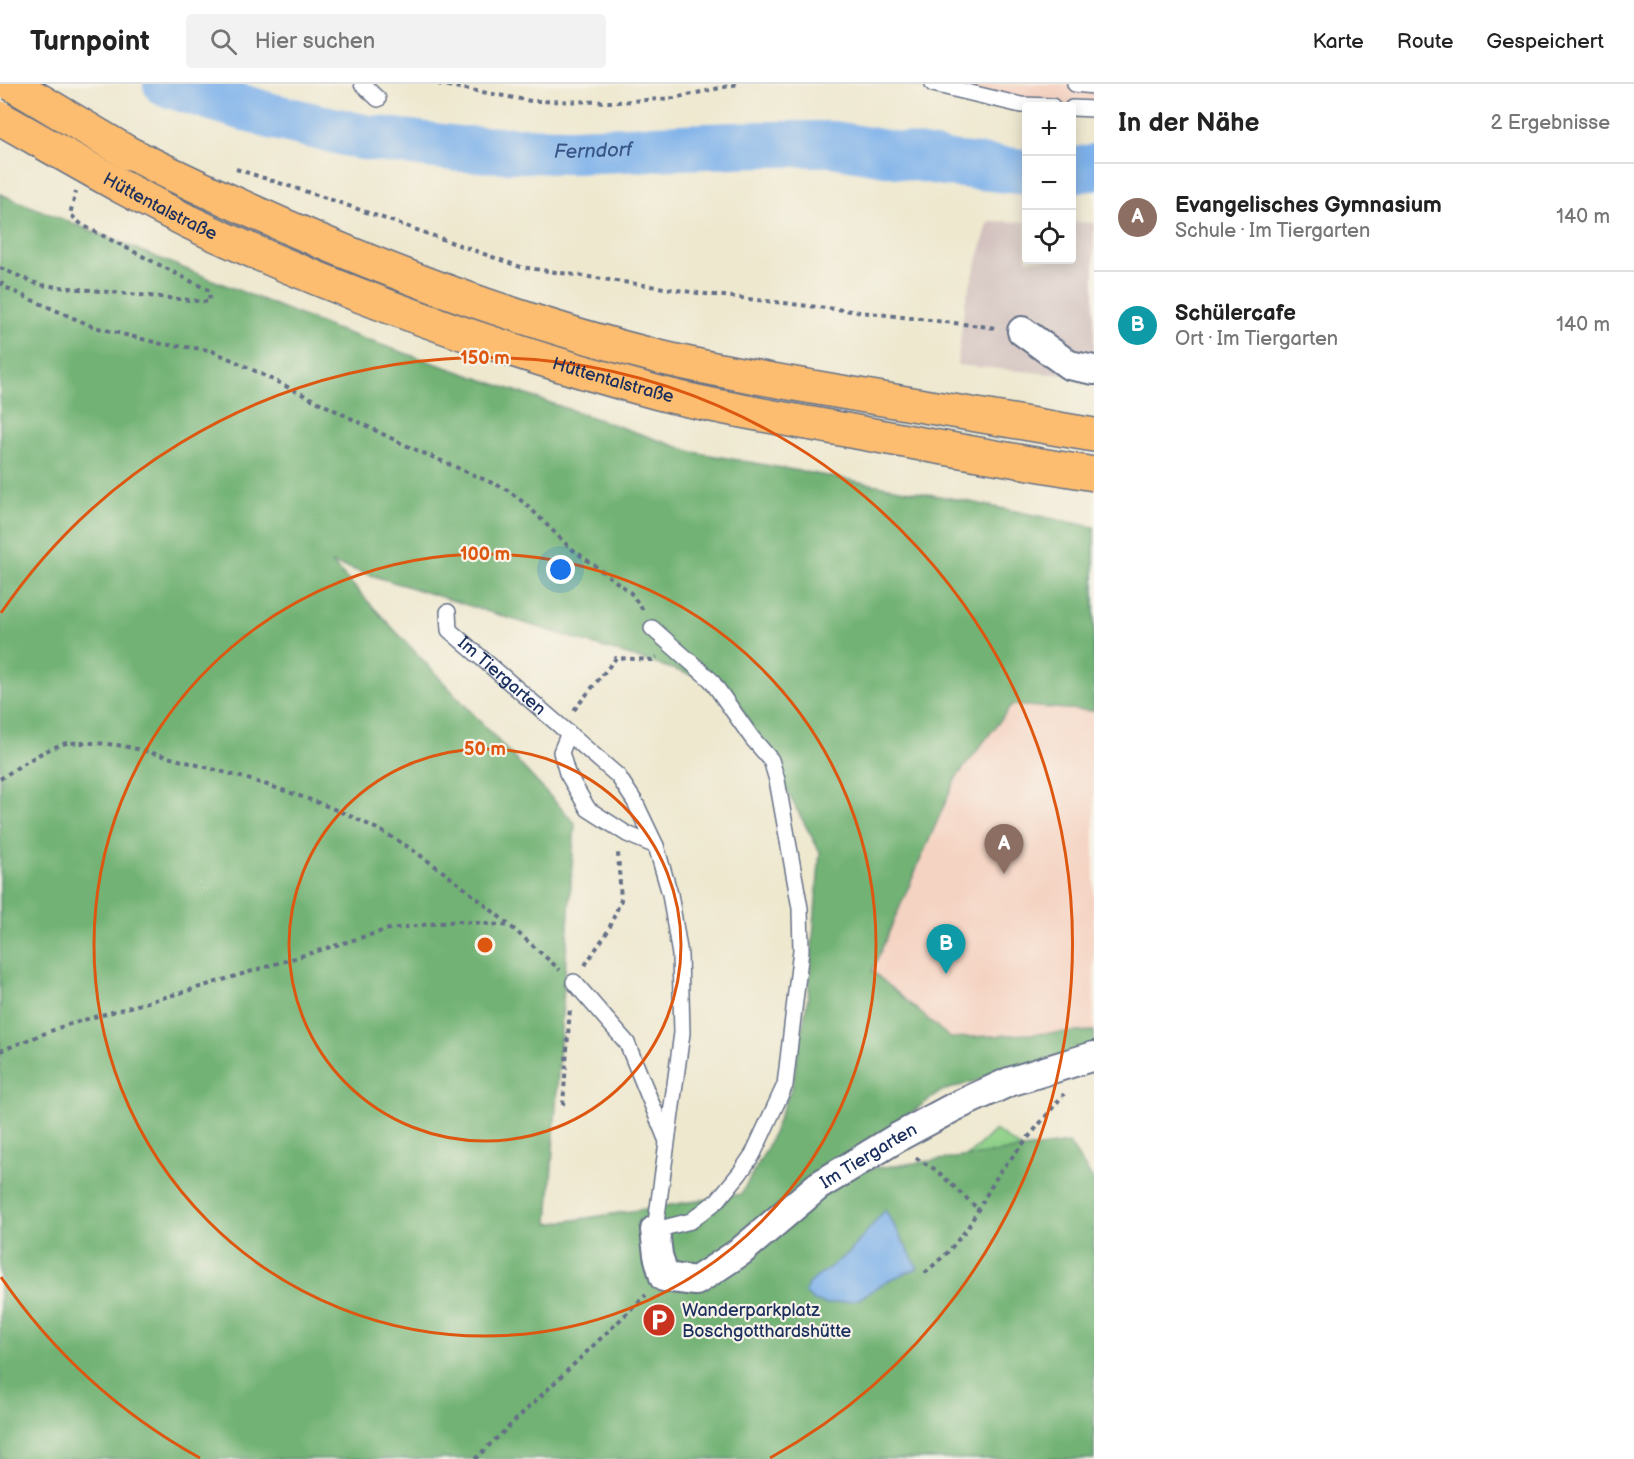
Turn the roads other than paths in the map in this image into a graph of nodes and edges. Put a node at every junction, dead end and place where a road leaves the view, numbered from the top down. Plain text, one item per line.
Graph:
1 (12, 84) edge
2 (47, 84) edge
3 (362, 84) edge
4 (933, 84) edge
5 (1075, 84) edge
6 (1094, 86) edge
7 (378, 99) dead end
8 (1022, 105) edge
9 (1076, 108) edge
10 (1094, 109) edge
11 (0, 118) edge
12 (128, 153) junction
13 (1022, 331) dead end
14 (1094, 370) edge
15 (1094, 435) edge
16 (1094, 474) edge
17 (448, 612) dead end
18 (652, 628) road end
19 (569, 734) junction
20 (656, 846) junction
21 (574, 982) road end
22 (1090, 1057) edge
23 (667, 1142) junction
24 (655, 1230) junction

1 - 12 highway, Hüttentalstraße, bridge
2 - 12 highway, bridge
3 - 7 lane
4 - 8 lane
5 - 6 lane
9 - 10 lane
11 - 16 highway, Hüttentalstraße, bridge
12 - 15 highway, Hüttentalstraße
13 - 14 street
17 - 19 lane, Im Tiergarten
18 - 24 lane
19 - 20 lane, Im Tiergarten
19 - 20 lane
20 - 23 lane, Im Tiergarten
21 - 23 lane
22 - 24 street, Im Tiergarten
23 - 24 lane, Im Tiergarten

